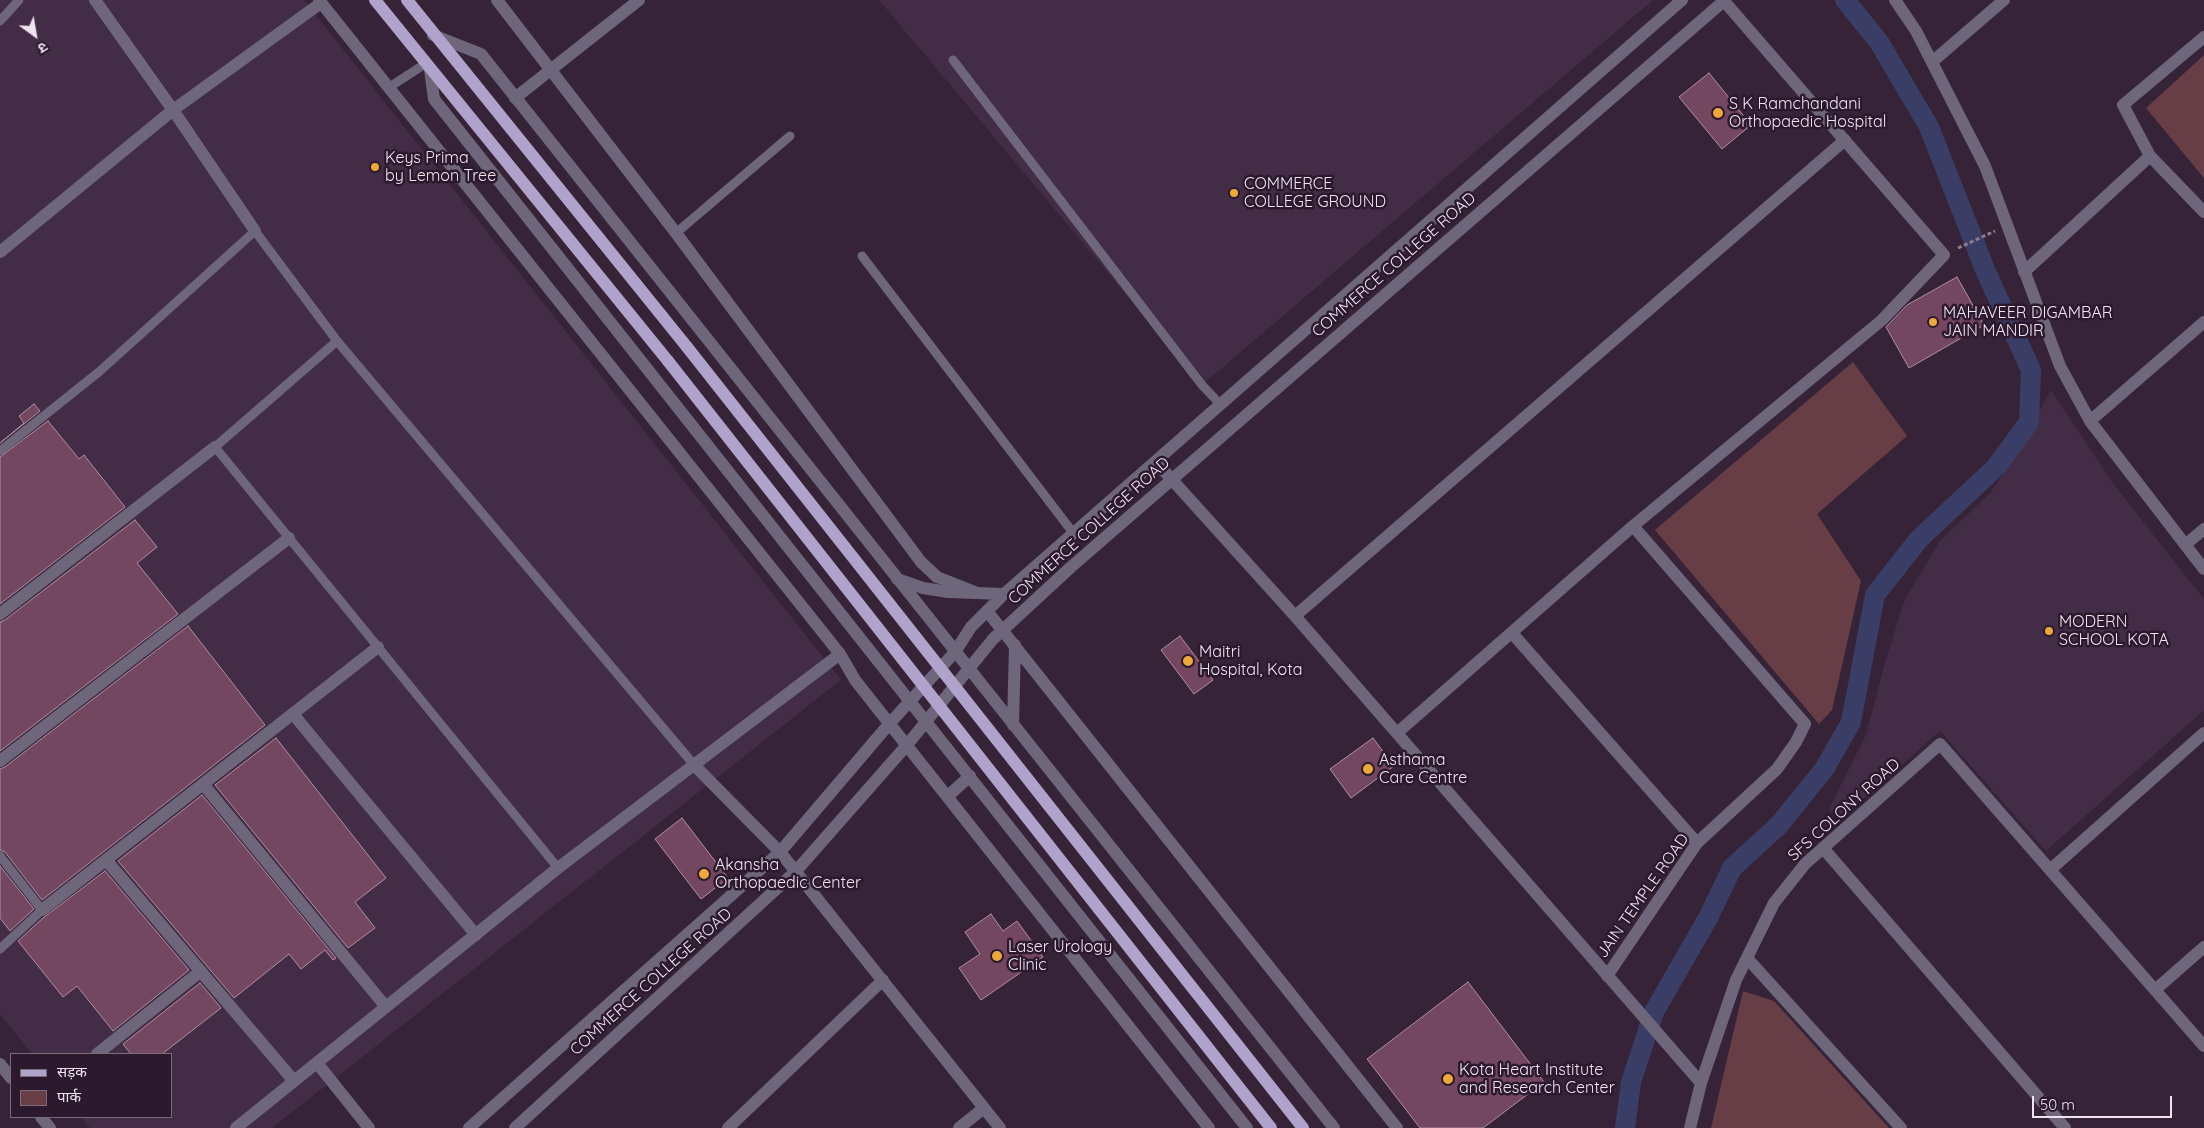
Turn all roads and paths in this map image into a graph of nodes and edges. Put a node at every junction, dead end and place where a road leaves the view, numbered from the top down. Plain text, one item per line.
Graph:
1 (19, 0) edge
2 (95, 0) edge
3 (375, 0) edge
4 (497, 0) edge
5 (639, 0) edge
6 (1682, 0) edge
7 (1724, 0) edge
8 (1896, 0) edge
9 (2004, 0) edge
10 (320, 1) edge
11 (413, 2) edge
12 (0, 21) edge
13 (434, 35) junction
14 (2204, 37) edge
15 (953, 60) dead end
16 (1932, 62) junction
17 (427, 67) junction
18 (552, 69) junction
19 (388, 88) junction
20 (518, 95) junction
21 (173, 110) junction
22 (790, 136) dead end
23 (1845, 140) junction
24 (2150, 156) junction
25 (2204, 212) edge
26 (255, 232) junction
27 (676, 233) junction
28 (1987, 234) dead end
29 (1956, 249) dead end
30 (0, 252) edge
31 (862, 256) dead end
32 (2024, 272) junction
33 (2204, 322) edge
34 (337, 341) junction
35 (1221, 405) junction
36 (2090, 421) junction
37 (215, 447) junction
38 (0, 451) edge
39 (1156, 462) junction
40 (1172, 479) junction
41 (1633, 526) junction
42 (2204, 529) edge
43 (1074, 534) junction
44 (289, 538) junction
45 (2185, 545) junction
46 (2204, 569) edge
47 (897, 579) junction
48 (979, 594) junction
49 (1004, 594) junction
50 (987, 611) junction
51 (0, 614) edge
52 (1295, 616) junction
53 (1003, 629) junction
54 (1512, 633) junction
55 (1015, 645) junction
56 (378, 647) junction
57 (955, 652) junction
58 (840, 654) junction
59 (969, 669) junction
60 (910, 700) junction
61 (292, 714) junction
62 (927, 721) junction
63 (890, 723) junction
64 (1013, 725) junction
65 (1397, 733) junction
66 (2204, 733) edge
67 (907, 745) junction
68 (0, 761) edge
69 (695, 766) junction
70 (970, 776) junction
71 (203, 784) junction
72 (948, 796) junction
73 (1697, 843) junction
74 (1823, 848) junction
75 (780, 852) junction
76 (0, 856) edge
77 (106, 860) junction
78 (558, 868) junction
79 (2050, 870) junction
80 (796, 871) junction
81 (42, 910) junction
82 (476, 935) junction
83 (2204, 947) edge
84 (0, 949) edge
85 (1747, 958) junction
86 (201, 972) junction
87 (1607, 976) junction
88 (883, 980) junction
89 (2155, 990) junction
90 (386, 1007) junction
91 (2204, 1046) edge
92 (98, 1053) edge
93 (317, 1062) junction
94 (0, 1064) edge
95 (10, 1077) edge
96 (294, 1081) junction
97 (1701, 1083) junction
98 (984, 1108) junction
99 (42, 1118) edge
100 (50, 1128) edge
101 (236, 1128) edge
102 (369, 1128) edge
103 (469, 1128) edge
104 (515, 1128) edge
105 (728, 1128) edge
106 (959, 1128) edge
107 (1000, 1128) edge
108 (1209, 1128) edge
109 (1247, 1128) edge
110 (1271, 1128) edge
111 (1303, 1128) edge
112 (1334, 1128) edge
113 (1397, 1128) edge
114 (1690, 1128) edge
115 (1901, 1128) edge
116 (2066, 1128) edge

1 - 12 lane
2 - 21 street
3 - 17 main road
4 - 18 street
5 - 18 street
6 - 35 street
7 - 23 street
7 - 40 street, COMMERCE COLLEGE ROAD
8 - 16 street
9 - 16 street
10 - 19 street
10 - 21 street
11 - 13 main road
13 - 20 street
13 - 111 main road, bridge
14 - 24 street
15 - 35 lane
16 - 32 street
17 - 19 lane
17 - 60 street
17 - 110 main road, bridge
18 - 20 street
18 - 27 street
19 - 58 street
20 - 47 street
21 - 26 street
21 - 30 street
22 - 27 lane
23 - 41 street
23 - 52 street
24 - 25 street
24 - 32 street
26 - 34 lane
26 - 38 lane
27 - 48 street
28 - 29 path
31 - 43 lane
32 - 36 street
33 - 36 street
34 - 37 lane
34 - 69 lane
35 - 39 street
36 - 45 street
37 - 44 lane
37 - 51 street
39 - 40 street
39 - 43 street
40 - 52 street
40 - 53 street, COMMERCE COLLEGE ROAD
41 - 54 street
41 - 73 street, JAIN TEMPLE ROAD
42 - 45 street
43 - 49 street
44 - 56 lane
44 - 68 street
45 - 46 street
47 - 48 street
47 - 57 street
48 - 49 street
49 - 50 street
50 - 53 street
50 - 57 street
52 - 65 street
53 - 55 street
53 - 59 street, COMMERCE COLLEGE ROAD
54 - 65 street
54 - 73 street
55 - 64 street
55 - 113 street
56 - 61 street
56 - 78 lane
57 - 59 street
57 - 60 street
58 - 63 street
58 - 69 street
59 - 62 street, COMMERCE COLLEGE ROAD
59 - 64 street
60 - 62 street
60 - 63 street
61 - 71 street
61 - 82 street
62 - 67 street, COMMERCE COLLEGE ROAD
62 - 70 street
63 - 67 street
63 - 75 street
64 - 112 street
65 - 87 street
66 - 79 street
67 - 72 street
67 - 80 street, COMMERCE COLLEGE ROAD
69 - 75 street
69 - 78 street
70 - 72 street
70 - 109 street
71 - 77 street
71 - 90 street
72 - 108 street
73 - 87 street, JAIN TEMPLE ROAD
74 - 79 street, SFS COLONY ROAD
74 - 85 street, SFS COLONY ROAD
74 - 116 street
75 - 80 street
75 - 103 street
76 - 81 lane
77 - 81 street
77 - 86 street
78 - 82 street
79 - 89 street
80 - 88 street
80 - 104 street, COMMERCE COLLEGE ROAD
81 - 84 lane
82 - 90 street
83 - 89 street
85 - 97 street, SFS COLONY ROAD
85 - 115 street
86 - 92 street
86 - 96 street
87 - 97 street
88 - 98 street
88 - 105 street
89 - 91 street
90 - 93 street
93 - 96 street
93 - 102 street
94 - 95 street
96 - 101 street
97 - 114 street, SFS COLONY ROAD
98 - 106 street
98 - 107 street
99 - 100 street

